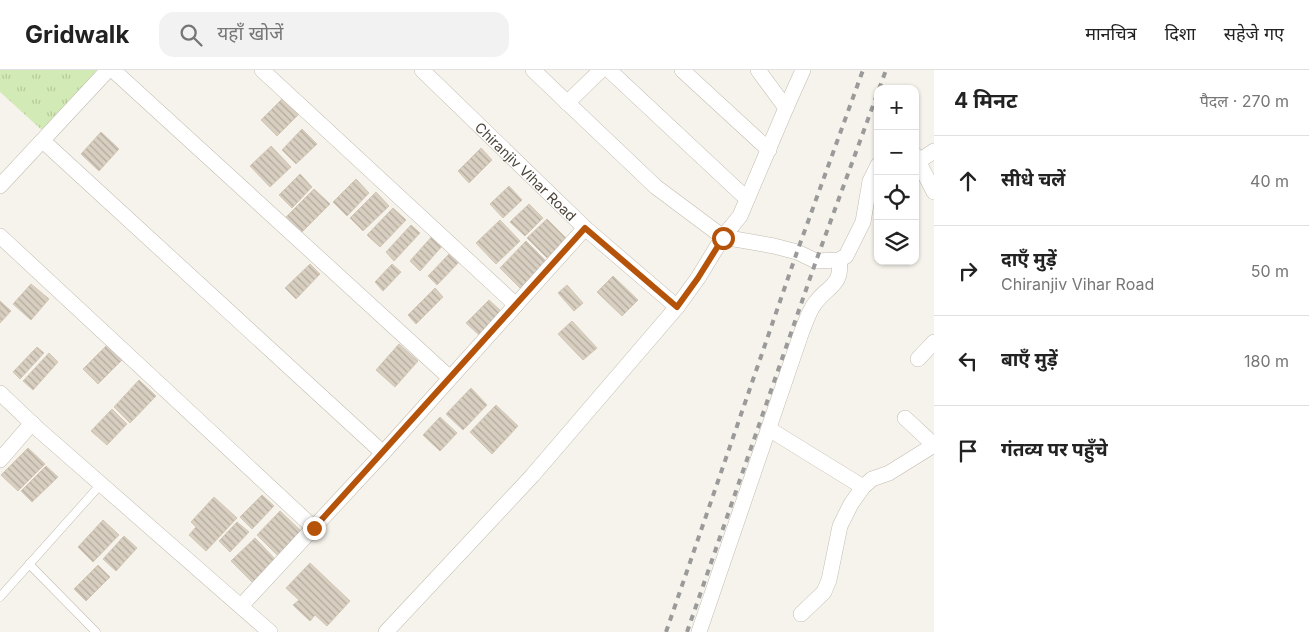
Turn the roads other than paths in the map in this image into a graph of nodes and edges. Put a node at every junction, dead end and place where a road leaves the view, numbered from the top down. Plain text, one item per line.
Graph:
1 (108, 70) edge
2 (113, 70) edge
3 (262, 70) edge
4 (422, 70) edge
5 (532, 70) edge
6 (601, 70) edge
7 (609, 70) edge
8 (682, 70) edge
9 (758, 70) edge
10 (803, 70) edge
11 (567, 103) junction
12 (786, 108) junction
13 (43, 141) junction
14 (769, 150) junction
15 (934, 151) edge
16 (919, 157) edge
17 (919, 162) edge
18 (874, 173) edge
19 (0, 186) edge
20 (934, 192) edge
21 (747, 199) junction
22 (585, 228) junction
23 (0, 236) edge
24 (723, 238) junction
25 (839, 260) junction
26 (516, 304) junction
27 (677, 307) junction
28 (934, 342) edge
29 (918, 359) dead end
30 (450, 378) junction
31 (0, 393) edge
32 (905, 418) dead end
33 (32, 423) junction
34 (769, 429) junction
35 (934, 445) edge
36 (383, 453) junction
37 (0, 460) edge
38 (101, 484) junction
39 (863, 487) junction
40 (314, 528) junction
41 (30, 564) junction
42 (0, 597) edge
43 (240, 606) junction
44 (801, 614) dead end
45 (95, 632) edge
46 (270, 632) edge
47 (386, 632) edge
48 (699, 632) edge

1 - 13 street
2 - 30 street
3 - 26 street
4 - 22 street, Chiranjiv Vihar Road
5 - 11 street
6 - 11 street
7 - 21 street
8 - 14 street
9 - 12 street
10 - 12 street
11 - 24 street
12 - 14 street
13 - 19 street
13 - 36 street
14 - 21 street
15 - 16 street
17 - 20 street
18 - 25 street
21 - 24 street
22 - 26 street
22 - 27 street, Chiranjiv Vihar Road
23 - 40 street
24 - 25 street
24 - 27 street
25 - 34 street
26 - 30 street
27 - 47 street
28 - 29 street
30 - 36 street
31 - 33 street
32 - 35 street
33 - 37 street
33 - 38 street
34 - 39 street
34 - 48 street
35 - 39 street
36 - 40 street
38 - 41 lane
38 - 43 street
39 - 44 street
40 - 43 street
41 - 42 lane
41 - 45 lane
43 - 46 street

